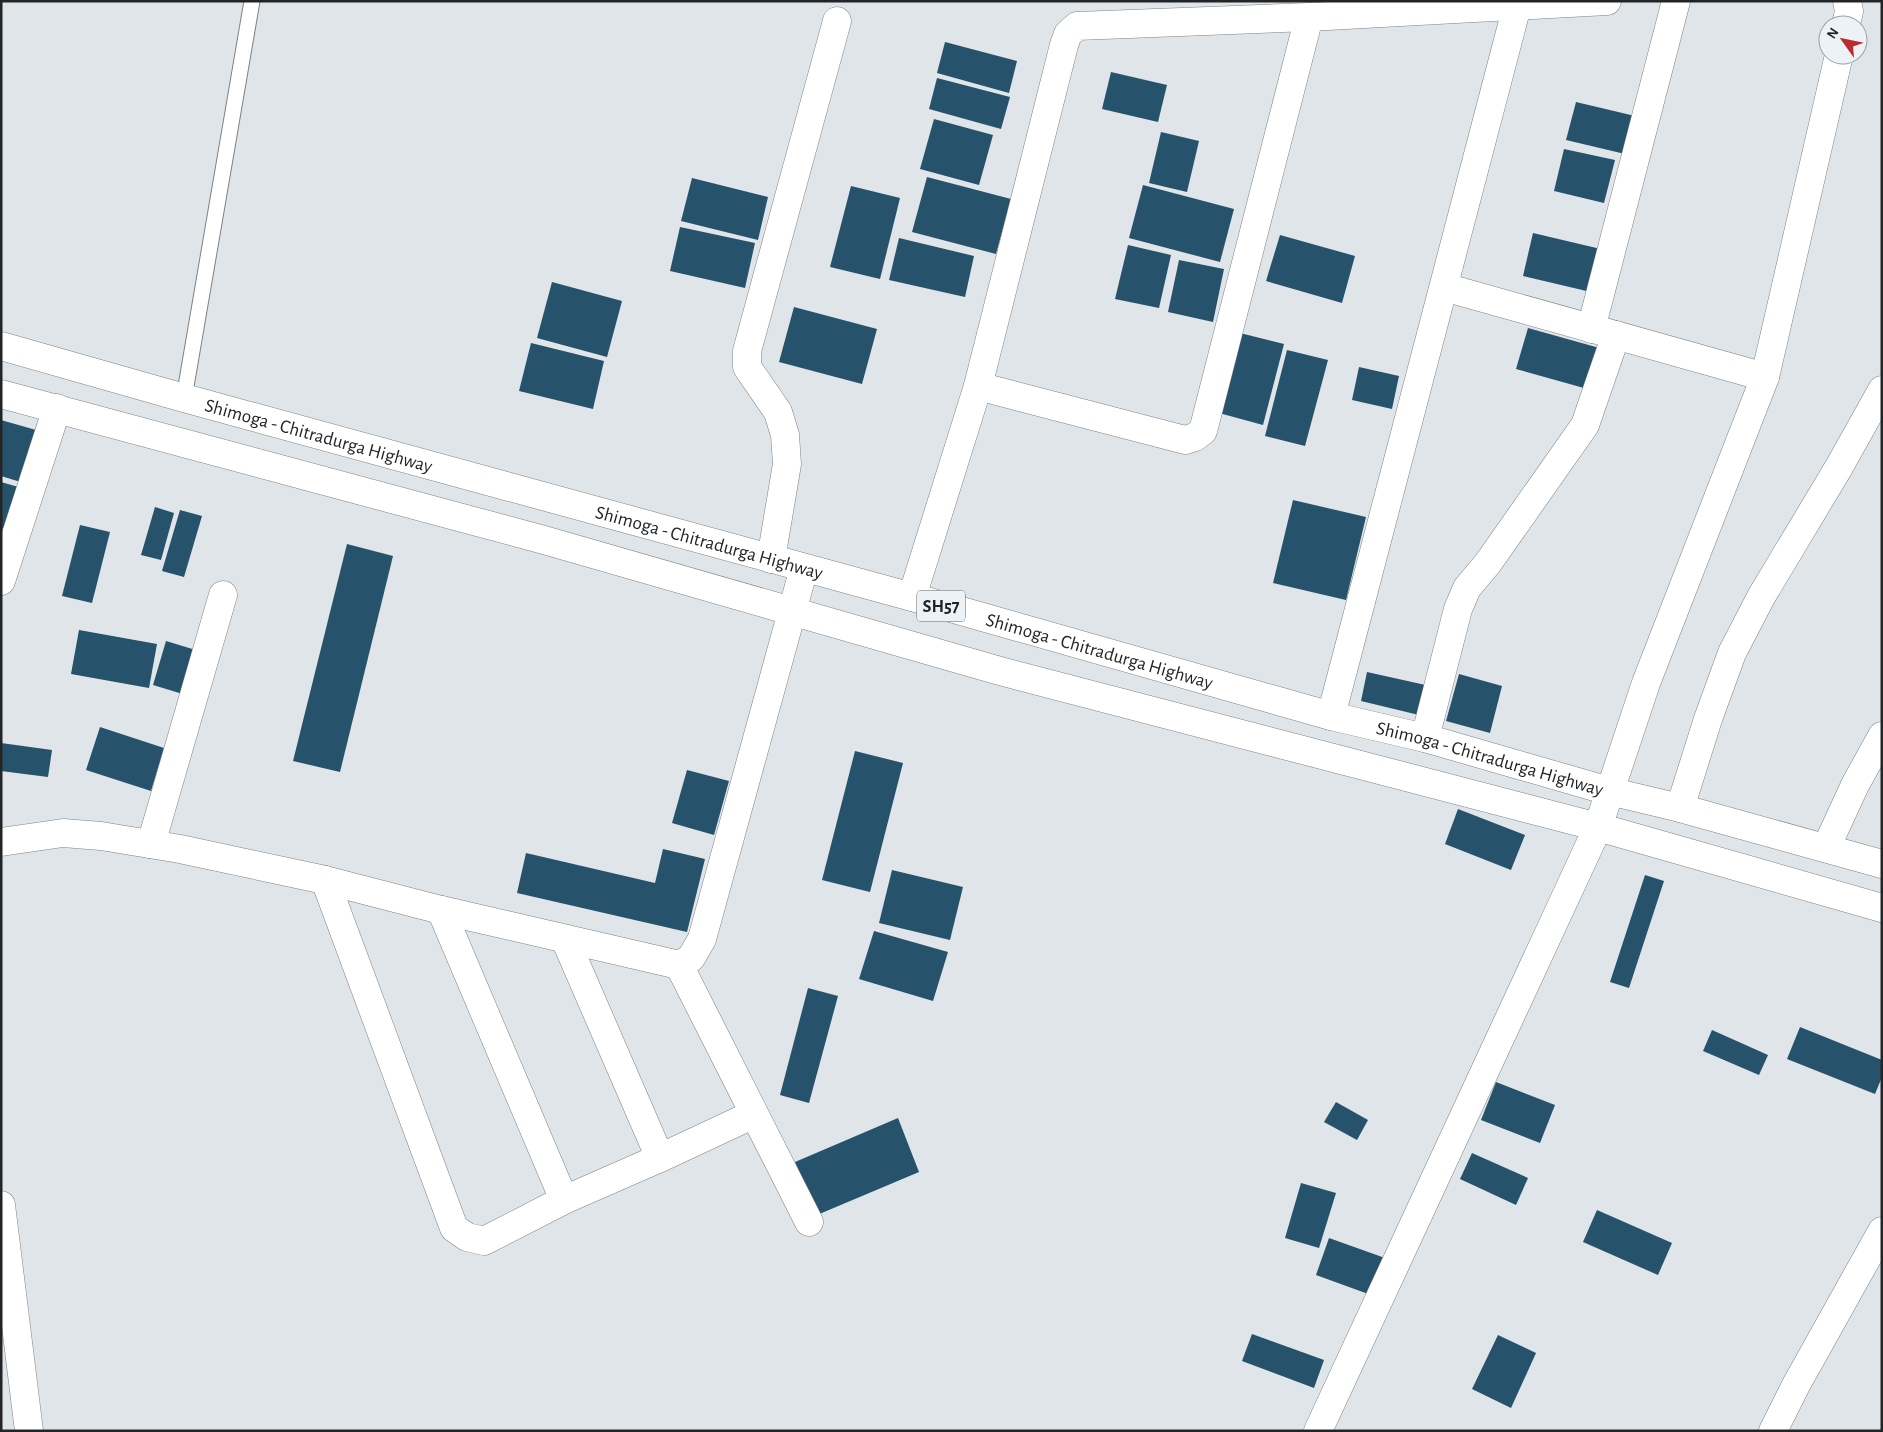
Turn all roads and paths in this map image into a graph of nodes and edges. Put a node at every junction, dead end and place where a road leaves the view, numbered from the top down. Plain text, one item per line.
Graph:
1 (252, 1) edge
2 (1607, 1) edge
3 (1676, 1) edge
4 (1847, 1) edge
5 (1517, 6) junction
6 (1848, 15) edge
7 (1309, 17) junction
8 (837, 21) dead end
9 (1837, 65) edge
10 (1444, 287) junction
11 (1603, 332) junction
12 (1, 346) edge
13 (1765, 377) junction
14 (978, 386) junction
15 (1882, 390) edge
16 (1, 394) edge
17 (184, 398) junction
18 (57, 408) junction
19 (772, 559) junction
20 (804, 568) junction
21 (1, 581) edge
22 (223, 595) dead end
23 (912, 598) junction
24 (792, 611) junction
25 (1331, 716) junction
26 (1882, 736) edge
27 (1425, 738) junction
28 (1609, 791) junction
29 (1680, 808) junction
30 (1598, 827) junction
31 (1, 842) edge
32 (151, 844) junction
33 (1826, 848) junction
34 (1882, 864) edge
35 (324, 880) junction
36 (1882, 908) edge
37 (441, 910) junction
38 (565, 938) junction
39 (679, 965) junction
40 (754, 1114) junction
41 (660, 1158) junction
42 (564, 1200) junction
43 (1, 1205) edge
44 (809, 1222) dead end
45 (1882, 1231) edge
46 (29, 1431) edge
47 (1318, 1431) edge
48 (1773, 1431) edge

1 - 17 lane
2 - 5 street
3 - 11 street
4 - 6 street
5 - 7 street
5 - 10 street
7 - 14 street
7 - 14 street
8 - 19 street
9 - 13 street
10 - 11 street
10 - 25 street
11 - 13 street
11 - 27 street
12 - 17 street, Shimoga - Chitradurga Highway / SH57
13 - 28 street
14 - 23 street
15 - 29 street
16 - 18 street, Shimoga - Chitradurga Highway / SH57
17 - 19 street, Shimoga - Chitradurga Highway / SH57
18 - 21 street
18 - 24 street, Shimoga - Chitradurga Highway / SH57
19 - 20 street, Shimoga - Chitradurga Highway / SH57
20 - 23 street, Shimoga - Chitradurga Highway / SH57
20 - 24 street
22 - 32 street
23 - 25 street, Shimoga - Chitradurga Highway / SH57
24 - 30 street, Shimoga - Chitradurga Highway / SH57
24 - 39 street
25 - 27 street, Shimoga - Chitradurga Highway / SH57
26 - 33 street
27 - 28 street, Shimoga - Chitradurga Highway / SH57
28 - 29 street, Shimoga - Chitradurga Highway / SH57
28 - 30 street
29 - 33 street, Shimoga - Chitradurga Highway / SH57
30 - 36 street, Shimoga - Chitradurga Highway / SH57
30 - 47 street
31 - 32 street
32 - 35 street
33 - 34 street, Shimoga - Chitradurga Highway / SH57
35 - 37 street
35 - 42 street
37 - 38 street
37 - 42 street
38 - 39 street
38 - 41 street
39 - 40 street
40 - 41 street
40 - 44 street
41 - 42 street
43 - 46 street
45 - 48 street

